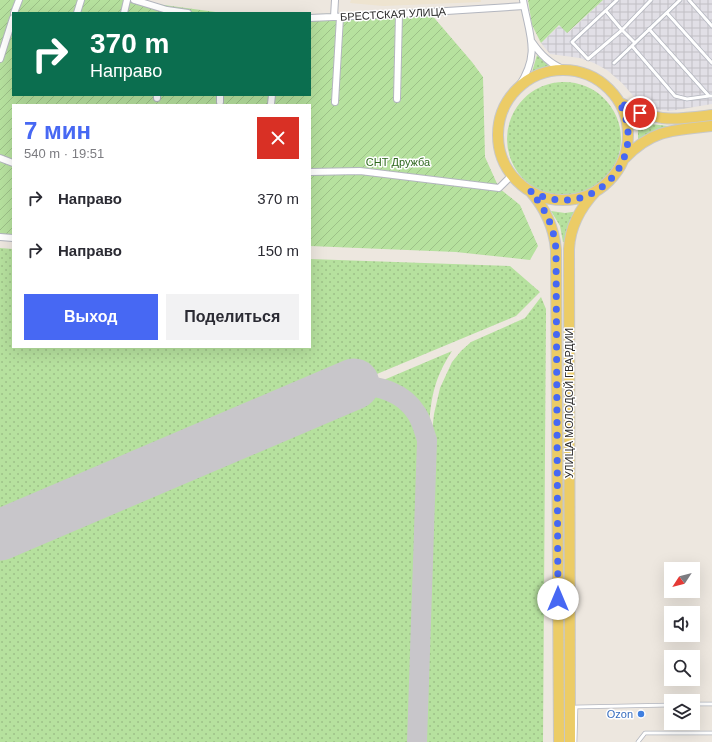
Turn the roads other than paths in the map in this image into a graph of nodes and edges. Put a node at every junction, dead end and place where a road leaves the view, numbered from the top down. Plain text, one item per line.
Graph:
1 (19, 0) edge
2 (81, 0) edge
3 (127, 0) edge
4 (134, 0) edge
5 (335, 0) edge
6 (617, 0) edge
7 (651, 0) edge
8 (680, 0) edge
9 (689, 0) edge
10 (524, 3) edge
11 (163, 11) edge
12 (606, 11) junction
13 (14, 12) edge
14 (77, 12) edge
15 (124, 12) edge
16 (176, 12) edge
17 (667, 13) junction
18 (399, 14) junction
19 (337, 17) junction
20 (311, 18) edge
21 (12, 21) edge
22 (712, 26) edge
23 (649, 29) junction
24 (622, 30) junction
25 (532, 42) junction
26 (635, 43) junction
27 (632, 46) junction
28 (0, 59) edge
29 (614, 63) dead end
30 (712, 63) edge
31 (565, 70) junction
32 (520, 86) junction
33 (220, 96) edge
34 (272, 96) edge
35 (710, 96) edge
36 (397, 99) dead end
37 (220, 102) dead end
38 (335, 102) dead end
39 (619, 102) junction
40 (272, 104) dead end
41 (712, 115) edge
42 (712, 126) edge
43 (0, 158) edge
44 (623, 161) junction
45 (12, 163) edge
46 (311, 172) edge
47 (512, 175) junction
48 (530, 191) junction
49 (596, 191) junction
50 (0, 237) edge
51 (12, 238) edge
52 (700, 704) edge
53 (712, 704) edge
54 (664, 705) edge
55 (573, 708) junction
56 (712, 733) edge
57 (558, 742) edge
58 (570, 742) edge
59 (575, 742) edge
60 (638, 742) edge

1 - 13 street
2 - 14 street
3 - 15 street
4 - 11 street
5 - 19 street
6 - 12 lane
7 - 24 lane
8 - 17 lane
9 - 22 lane
10 - 18 street, БРЕСТСКАЯ УЛИЦА
10 - 25 street
11 - 16 street
12 - 24 lane
12 - 24 lane
17 - 23 lane
17 - 30 lane
18 - 19 street, БРЕСТСКАЯ УЛИЦА
18 - 36 street
19 - 20 street, БРЕСТСКАЯ УЛИЦА
19 - 38 street
21 - 28 street
23 - 26 lane
23 - 35 lane
24 - 26 lane
25 - 31 street
25 - 32 street
26 - 27 lane
27 - 29 lane
27 - 35 lane
31 - 32 main road
31 - 39 main road
32 - 47 main road
33 - 37 street
34 - 40 street
39 - 41 main road
39 - 44 main road
42 - 44 main road
43 - 45 street
44 - 49 main road
46 - 47 street
47 - 48 main road
48 - 49 main road
48 - 57 main road, УЛИЦА МОЛОДОЙ ГВАРДИИ
49 - 55 main road, УЛИЦА МОЛОДОЙ ГВАРДИИ
50 - 51 street
52 - 53 lane
54 - 55 lane
55 - 58 main road, УЛИЦА МОЛОДОЙ ГВАРДИИ
55 - 59 lane
56 - 60 lane

